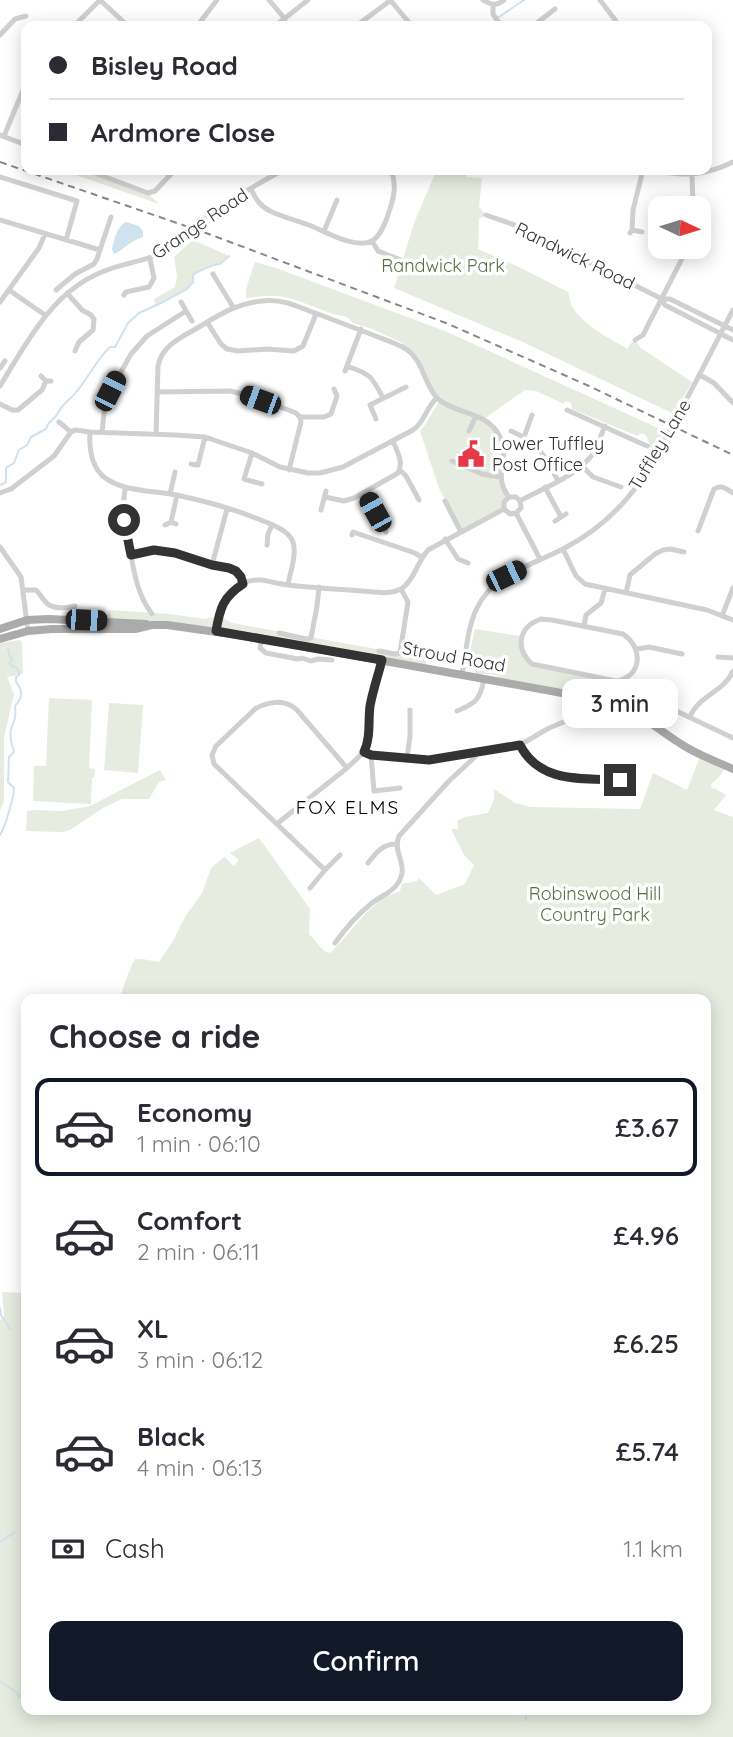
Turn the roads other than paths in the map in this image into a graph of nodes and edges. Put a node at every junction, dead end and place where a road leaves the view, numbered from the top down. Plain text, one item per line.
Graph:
1 (100, 0) edge
2 (270, 0) edge
3 (308, 0) edge
4 (391, 0) edge
5 (484, 0) edge
6 (504, 0) edge
7 (600, 0) edge
8 (216, 1) edge
9 (493, 5) junction
10 (555, 9) dead end
11 (285, 19) junction
12 (22, 21) edge
13 (79, 21) edge
14 (123, 21) edge
15 (201, 21) edge
16 (282, 21) edge
17 (363, 21) edge
18 (408, 21) edge
19 (498, 21) edge
20 (539, 21) edge
21 (615, 21) edge
22 (0, 35) edge
23 (21, 94) edge
24 (2, 136) edge
25 (21, 143) edge
26 (733, 162) edge
27 (712, 171) edge
28 (101, 175) edge
29 (170, 175) edge
30 (275, 175) edge
31 (393, 175) edge
32 (642, 175) edge
33 (692, 175) edge
34 (0, 177) edge
35 (251, 189) junction
36 (693, 196) edge
37 (337, 200) dead end
38 (486, 215) dead end
39 (111, 217) dead end
40 (0, 220) edge
41 (324, 231) junction
42 (642, 232) dead end
43 (45, 234) junction
44 (65, 240) junction
45 (372, 241) junction
46 (100, 250) junction
47 (399, 258) dead end
48 (150, 259) junction
49 (682, 259) edge
50 (213, 274) dead end
51 (9, 290) junction
52 (56, 290) dead end
53 (125, 292) dead end
54 (67, 293) junction
55 (662, 299) junction
56 (0, 302) edge
57 (180, 302) dead end
58 (233, 307) junction
59 (733, 310) edge
60 (186, 311) junction
61 (316, 314) junction
62 (46, 315) junction
63 (192, 321) dead end
64 (207, 322) junction
65 (725, 326) junction
66 (361, 330) junction
67 (733, 330) edge
68 (721, 334) junction
69 (733, 340) edge
70 (635, 341) dead end
71 (75, 351) dead end
72 (5, 361) dead end
73 (0, 368) edge
74 (700, 375) junction
75 (46, 379) dead end
76 (0, 386) edge
77 (406, 387) dead end
78 (334, 389) dead end
79 (157, 393) junction
80 (383, 398) junction
81 (437, 398) junction
82 (733, 403) edge
83 (0, 404) edge
84 (567, 410) dead end
85 (532, 415) dead end
86 (475, 416) junction
87 (300, 417) junction
88 (376, 419) dead end
89 (59, 422) dead end
90 (605, 426) junction
91 (469, 431) dead end
92 (512, 431) dead end
93 (71, 432) junction
94 (90, 432) junction
95 (102, 432) junction
96 (156, 434) junction
97 (644, 436) dead end
98 (524, 437) junction
99 (205, 438) junction
100 (393, 442) junction
101 (640, 443) junction
102 (647, 446) dead end
103 (252, 453) junction
104 (452, 461) dead end
105 (191, 464) dead end
106 (581, 465) junction
107 (400, 470) junction
108 (289, 471) junction
109 (175, 472) dead end
110 (500, 477) junction
111 (558, 481) junction
112 (262, 484) dead end
113 (125, 487) junction
114 (545, 487) junction
115 (621, 487) dead end
116 (364, 492) junction
117 (0, 493) edge
118 (733, 493) edge
119 (173, 494) junction
120 (419, 496) dead end
121 (509, 497) junction
122 (445, 501) dead end
123 (520, 501) junction
124 (227, 509) junction
125 (505, 509) junction
126 (321, 510) dead end
127 (516, 513) junction
128 (561, 518) dead end
129 (171, 524) dead end
130 (272, 525) junction
131 (698, 531) dead end
132 (386, 532) dead end
133 (460, 532) junction
134 (352, 535) dead end
135 (445, 540) junction
136 (0, 547) edge
137 (267, 547) dead end
138 (563, 549) junction
139 (684, 552) dead end
140 (131, 555) junction
141 (421, 557) junction
142 (457, 559) junction
143 (540, 559) junction
144 (468, 562) dead end
145 (212, 565) junction
146 (452, 568) dead end
147 (243, 584) junction
148 (288, 585) junction
149 (319, 587) junction
150 (733, 588) edge
151 (401, 589) junction
152 (605, 589) junction
153 (23, 590) junction
154 (626, 593) junction
155 (75, 606) dead end
156 (152, 614) dead end
157 (722, 616) junction
158 (27, 620) junction
159 (733, 620) edge
160 (152, 625) junction
161 (584, 626) junction
162 (0, 629) edge
163 (28, 631) junction
164 (216, 631) junction
165 (279, 633) dead end
166 (0, 639) edge
167 (262, 639) junction
168 (305, 646) junction
169 (637, 649) junction
170 (682, 654) dead end
171 (380, 656) junction
172 (718, 657) dead end
173 (302, 658) junction
174 (733, 658) edge
175 (332, 660) dead end
176 (733, 671) edge
177 (462, 675) junction
178 (484, 679) junction
179 (732, 679) edge
180 (587, 697) junction
181 (672, 709) dead end
182 (410, 710) dead end
183 (459, 711) dead end
184 (690, 717) junction
185 (733, 738) edge
186 (520, 745) junction
187 (364, 752) junction
188 (476, 754) junction
189 (371, 755) junction
190 (407, 758) junction
191 (347, 768) junction
192 (733, 769) edge
193 (400, 788) dead end
194 (613, 788) dead end
195 (278, 823) junction
196 (396, 844) junction
197 (340, 855) dead end
198 (368, 863) dead end
199 (325, 870) junction
200 (310, 888) dead end
201 (335, 943) dead end

1 - 13 street
1 - 14 street
2 - 11 street
3 - 11 street
4 - 17 street
4 - 18 street
5 - 9 street
6 - 9 street
7 - 21 street
8 - 15 street
9 - 19 street
10 - 20 street
11 - 16 street
12 - 22 street
23 - 24 street
24 - 25 street
26 - 27 street
28 - 29 street
30 - 35 street, Grange Road
31 - 45 street
32 - 42 street
33 - 36 street
34 - 44 street
35 - 41 street
35 - 48 street, Grange Road
37 - 41 street
38 - 55 street, Randwick Road
39 - 46 street
40 - 43 street
41 - 45 street
43 - 44 street
43 - 51 street
44 - 46 street
45 - 47 street
46 - 52 street
48 - 53 street
48 - 54 street, Grange Road
49 - 55 street
50 - 58 street
51 - 56 street
51 - 62 street
54 - 62 street, Grange Road
54 - 71 street
55 - 65 street, Randwick Road
55 - 68 street, Randwick Road
55 - 70 street
57 - 60 street
58 - 61 street
58 - 64 street
59 - 65 street, Tuffley Lane
60 - 63 street
60 - 95 street
61 - 64 street
61 - 66 street
62 - 76 street, Grange Road
64 - 79 street
65 - 67 street, Randwick Road
65 - 68 street, Tuffley Lane
66 - 80 street
66 - 81 street
68 - 69 street, Randwick Road
68 - 74 street, Tuffley Lane
72 - 73 street
74 - 82 street
74 - 138 street, Tuffley Lane
75 - 83 street
77 - 80 street
78 - 87 street
79 - 87 street
79 - 96 street
80 - 88 street
81 - 86 street
81 - 100 street
84 - 90 street
85 - 98 street
86 - 91 street
86 - 110 street
87 - 108 street
89 - 93 street
90 - 101 street
90 - 106 street
92 - 98 street
93 - 94 street
93 - 117 street
94 - 95 street
94 - 113 street
95 - 96 street
96 - 99 street
97 - 101 street
98 - 111 street
99 - 103 street
99 - 105 street
100 - 107 street
100 - 108 street
101 - 102 street
103 - 108 street
103 - 112 street
104 - 110 street
106 - 111 street
106 - 115 street
107 - 116 street
107 - 120 street
109 - 119 street
110 - 121 street
111 - 114 street
113 - 119 street
113 - 140 street
114 - 123 street
114 - 128 street
116 - 126 street
116 - 132 street
118 - 131 street
119 - 124 street
119 - 129 street
121 - 123 street
121 - 125 street
122 - 133 street
123 - 127 street
124 - 130 street
124 - 145 street
125 - 127 street
125 - 133 street
127 - 143 street
130 - 137 street
130 - 148 street
133 - 135 street
134 - 141 street
135 - 141 street
135 - 142 street
136 - 153 street
138 - 143 street, Tuffley Lane
138 - 152 street
139 - 154 street
140 - 145 street
140 - 156 street
141 - 151 street
142 - 144 street
142 - 146 street
143 - 177 street, Tuffley Lane
145 - 147 street
147 - 148 street
147 - 164 street
148 - 149 street
149 - 151 street
149 - 165 street
150 - 157 street
151 - 171 street
152 - 154 street
152 - 161 street
153 - 155 street
153 - 158 street
154 - 157 street
157 - 159 street
158 - 160 main road, Stroud Road
158 - 162 main road, Stroud Road
158 - 163 street
160 - 163 main road, Stroud Road
160 - 164 main road, Stroud Road
161 - 169 street
161 - 169 street
163 - 166 main road, Stroud Road
164 - 167 main road, Stroud Road
167 - 168 main road, Stroud Road
167 - 173 street
168 - 171 main road, Stroud Road
168 - 173 street
169 - 170 street
171 - 177 main road, Stroud Road
171 - 187 street
172 - 174 street
173 - 175 street
176 - 179 street
177 - 178 main road, Stroud Road
178 - 180 main road, Stroud Road
178 - 183 street
179 - 184 street
180 - 186 street
180 - 192 main road, Stroud Road
181 - 184 street
182 - 190 street
184 - 185 street
186 - 188 street
186 - 194 street
187 - 189 street
187 - 191 street
188 - 190 street
188 - 196 street
189 - 190 street
189 - 193 street
191 - 195 street
191 - 195 street
195 - 199 street
196 - 198 street
196 - 201 street
197 - 199 street
199 - 200 street

